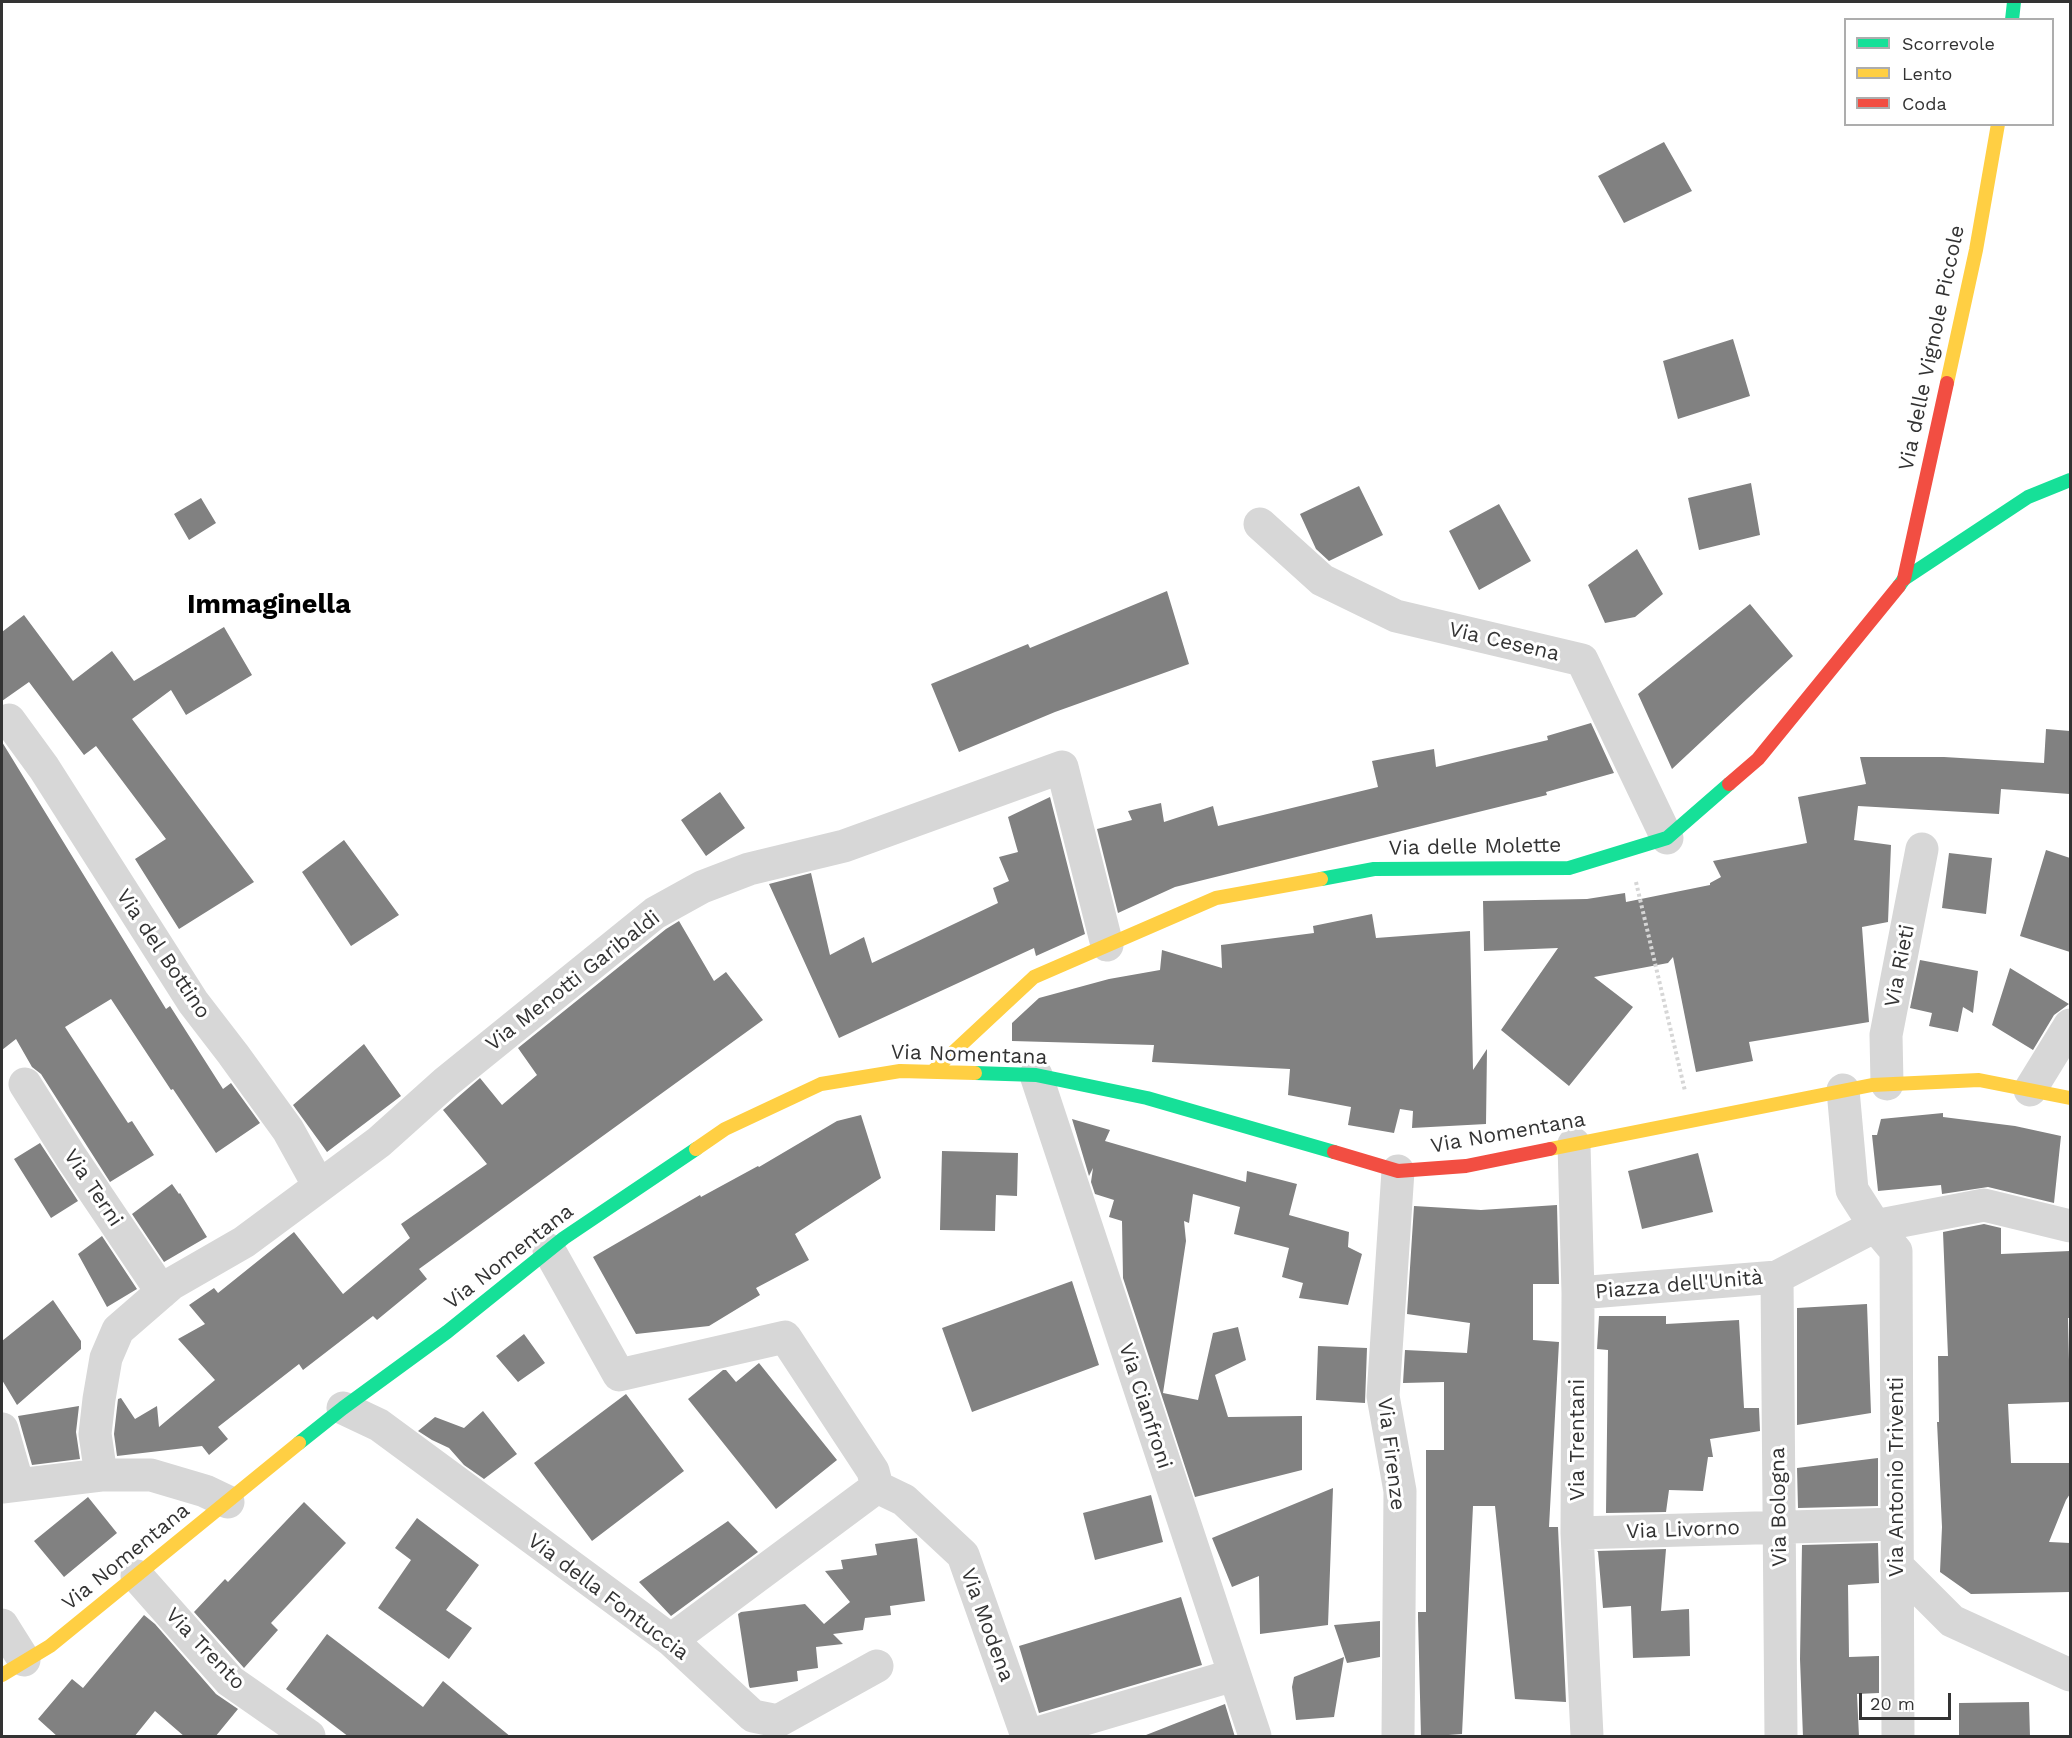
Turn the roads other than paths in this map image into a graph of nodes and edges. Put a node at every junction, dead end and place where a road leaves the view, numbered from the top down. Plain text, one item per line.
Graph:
1 (2014, 2) edge
2 (2012, 18) edge
3 (1998, 126) edge
4 (2070, 480) edge
5 (1260, 524) dead end
6 (1904, 579) junction
7 (9, 720) dead end
8 (1667, 838) junction
9 (1922, 849) dead end
10 (1107, 945) junction
11 (2070, 1025) edge
12 (932, 1072) junction
13 (1036, 1074) junction
14 (25, 1084) dead end
15 (1887, 1084) junction
16 (1843, 1090) junction
17 (2030, 1090) junction
18 (2070, 1098) edge
19 (1574, 1144) junction
20 (1398, 1171) junction
21 (319, 1186) junction
22 (1875, 1226) junction
23 (2070, 1226) edge
24 (549, 1250) junction
25 (1777, 1277) junction
26 (162, 1292) junction
27 (1578, 1293) junction
28 (343, 1408) junction
29 (2, 1429) edge
30 (101, 1475) junction
31 (10, 1486) edge
32 (877, 1487) junction
33 (228, 1502) junction
34 (1897, 1524) junction
35 (1779, 1527) junction
36 (1577, 1533) junction
37 (1898, 1566) junction
38 (136, 1576) junction
39 (2, 1625) edge
40 (671, 1640) junction
41 (877, 1666) dead end
42 (13, 1668) edge
43 (1234, 1675) junction
44 (2070, 1675) edge
45 (309, 1737) edge
46 (1255, 1737) edge
47 (1398, 1737) edge
48 (1587, 1737) edge
49 (1781, 1737) edge
50 (1899, 1737) edge

1 - 2 main road
3 - 6 main road, Via delle Vignole Piccole
4 - 6 main road, Via delle Molette
5 - 8 street, Via Cesena
6 - 8 main road, Via delle Molette
7 - 21 street, Via del Bottino
8 - 10 main road, Via delle Molette
9 - 15 street, Via Rieti
10 - 12 main road, Via delle Molette
10 - 21 street, Via Menotti Garibaldi
11 - 17 street
12 - 13 main road, Via Nomentana
12 - 24 main road, Via Nomentana
13 - 20 main road, Via Nomentana
13 - 43 street, Via Cianfroni
14 - 26 street, Via Terni
15 - 16 main road, Via Nomentana
15 - 17 main road, Via Nomentana
16 - 19 main road, Via Nomentana
16 - 22 street, Via Antonio Triventi
17 - 18 main road, Via Nomentana
19 - 20 main road, Via Nomentana
19 - 27 street, Via Trentani
20 - 47 street, Via Firenze
21 - 26 street, Via Menotti Garibaldi
22 - 23 street, Piazza dell'Unità
22 - 25 street, Piazza dell'Unità
22 - 34 street, Via Antonio Triventi
24 - 28 main road, Via Nomentana
24 - 32 street
25 - 27 street, Piazza dell'Unità
25 - 35 street, Via Bologna
26 - 30 street, Via Menotti Garibaldi
27 - 36 street, Via Trentani
28 - 33 main road, Via Nomentana
28 - 40 street, Via della Fontuccia
29 - 31 street
30 - 31 street
30 - 33 street
32 - 40 street
32 - 43 street, Via Modena
33 - 38 main road, Via Nomentana
34 - 35 street, Via Livorno
34 - 37 street, Via Antonio Triventi
35 - 36 street, Via Livorno
35 - 49 street, Via Bologna
36 - 48 street, Via Trentani
37 - 44 street
37 - 50 street, Via Antonio Triventi
38 - 42 main road, Via Nomentana
38 - 45 street, Via Trento
39 - 42 street
40 - 41 street, Via della Fontuccia
43 - 46 street, Via Cianfroni

